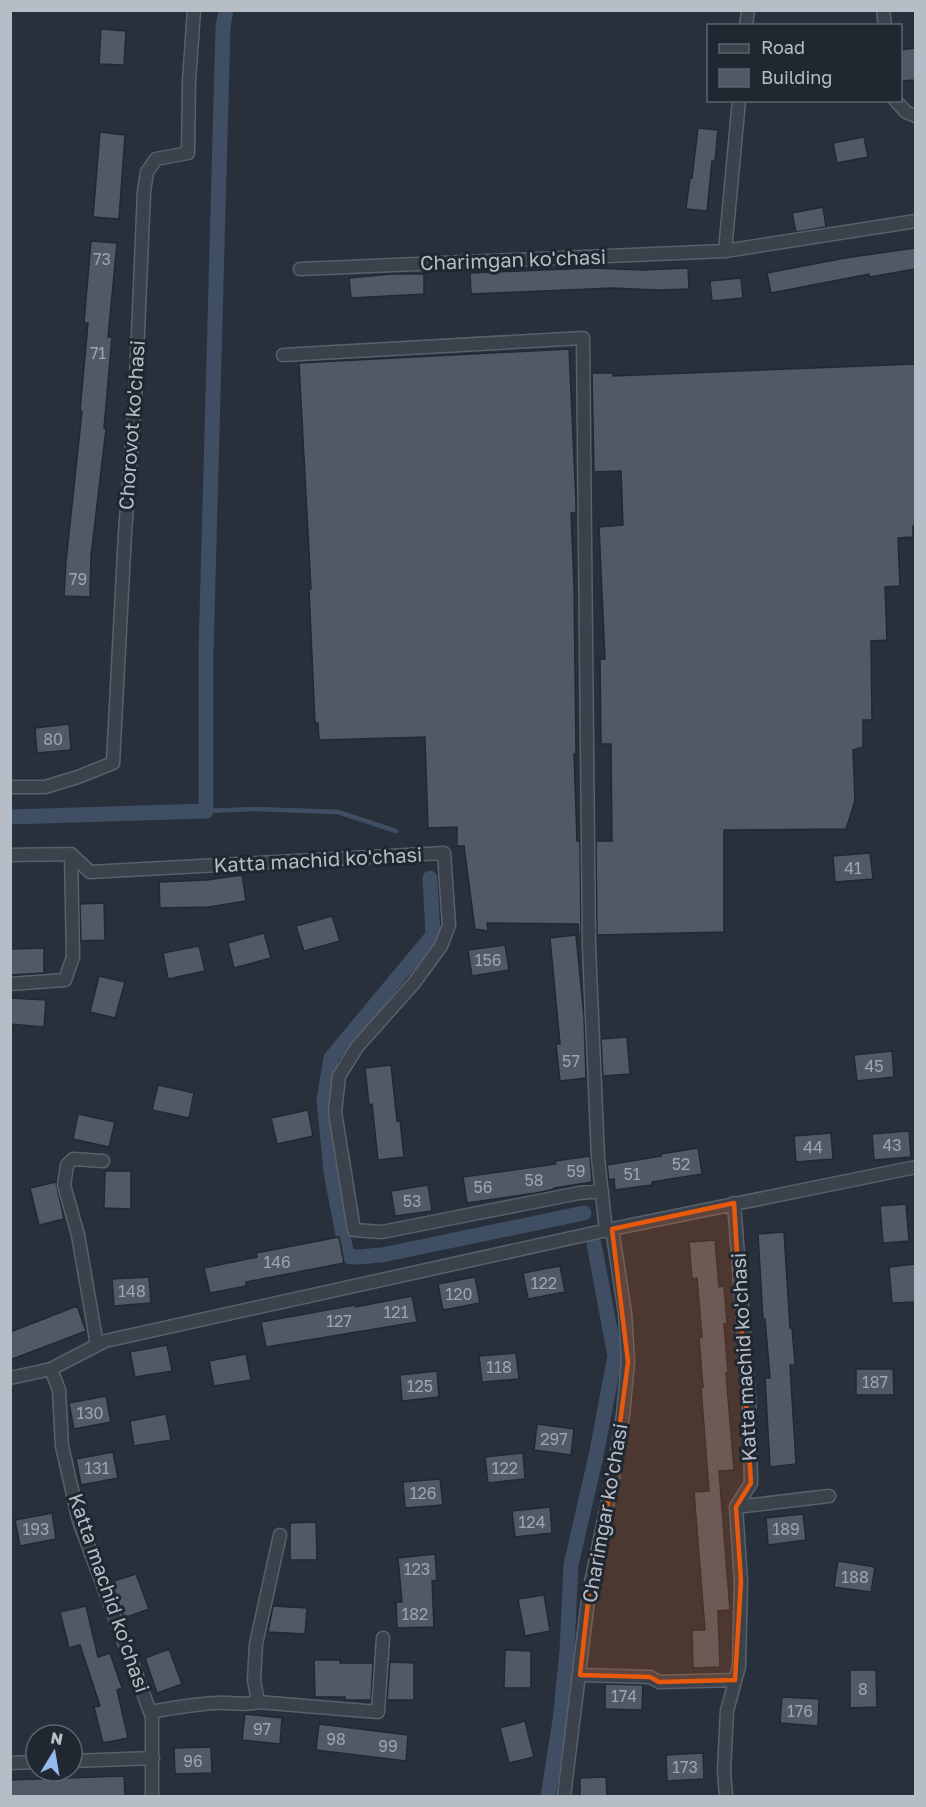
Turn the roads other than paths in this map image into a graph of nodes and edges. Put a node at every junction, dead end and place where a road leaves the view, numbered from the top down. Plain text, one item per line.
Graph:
1 (194, 10) edge
2 (739, 102) edge
3 (897, 102) edge
4 (915, 116) edge
5 (915, 221) edge
6 (725, 251) junction
7 (300, 269) dead end
8 (283, 355) dead end
9 (10, 788) edge
10 (71, 854) junction
11 (10, 855) edge
12 (10, 984) edge
13 (103, 1161) dead end
14 (915, 1170) edge
15 (602, 1191) junction
16 (734, 1203) junction
17 (609, 1230) junction
18 (96, 1345) junction
19 (51, 1369) junction
20 (10, 1378) edge
21 (829, 1496) dead end
22 (736, 1507) junction
23 (280, 1535) dead end
24 (383, 1638) dead end
25 (580, 1675) junction
26 (735, 1680) junction
27 (258, 1702) junction
28 (150, 1712) junction
29 (153, 1758) junction
30 (84, 1761) edge
31 (152, 1797) edge
32 (564, 1797) edge
33 (726, 1797) edge

1 - 9 street, Chorovot ko'chasi
2 - 6 street
3 - 4 street
5 - 6 street, Charimgan ko'chasi
6 - 7 street, Charimgan ko'chasi
8 - 15 street
10 - 11 street
10 - 12 street
10 - 15 street, Katta machid ko'chasi
13 - 18 street
14 - 16 street
15 - 17 street
16 - 17 street
16 - 22 street, Katta machid ko'chasi
17 - 18 street
17 - 25 street, Charimgar ko'chasi
18 - 19 street
19 - 20 street
19 - 28 street, Katta machid ko'chasi
21 - 22 street
22 - 26 street
23 - 27 street
24 - 27 street, Katta machid ko'chasi
25 - 26 street
25 - 32 street, Charimgar ko'chasi
26 - 33 street
27 - 28 street, Katta machid ko'chasi
28 - 29 street, Katta machid ko'chasi
29 - 30 street
29 - 31 street, Katta machid ko'chasi

